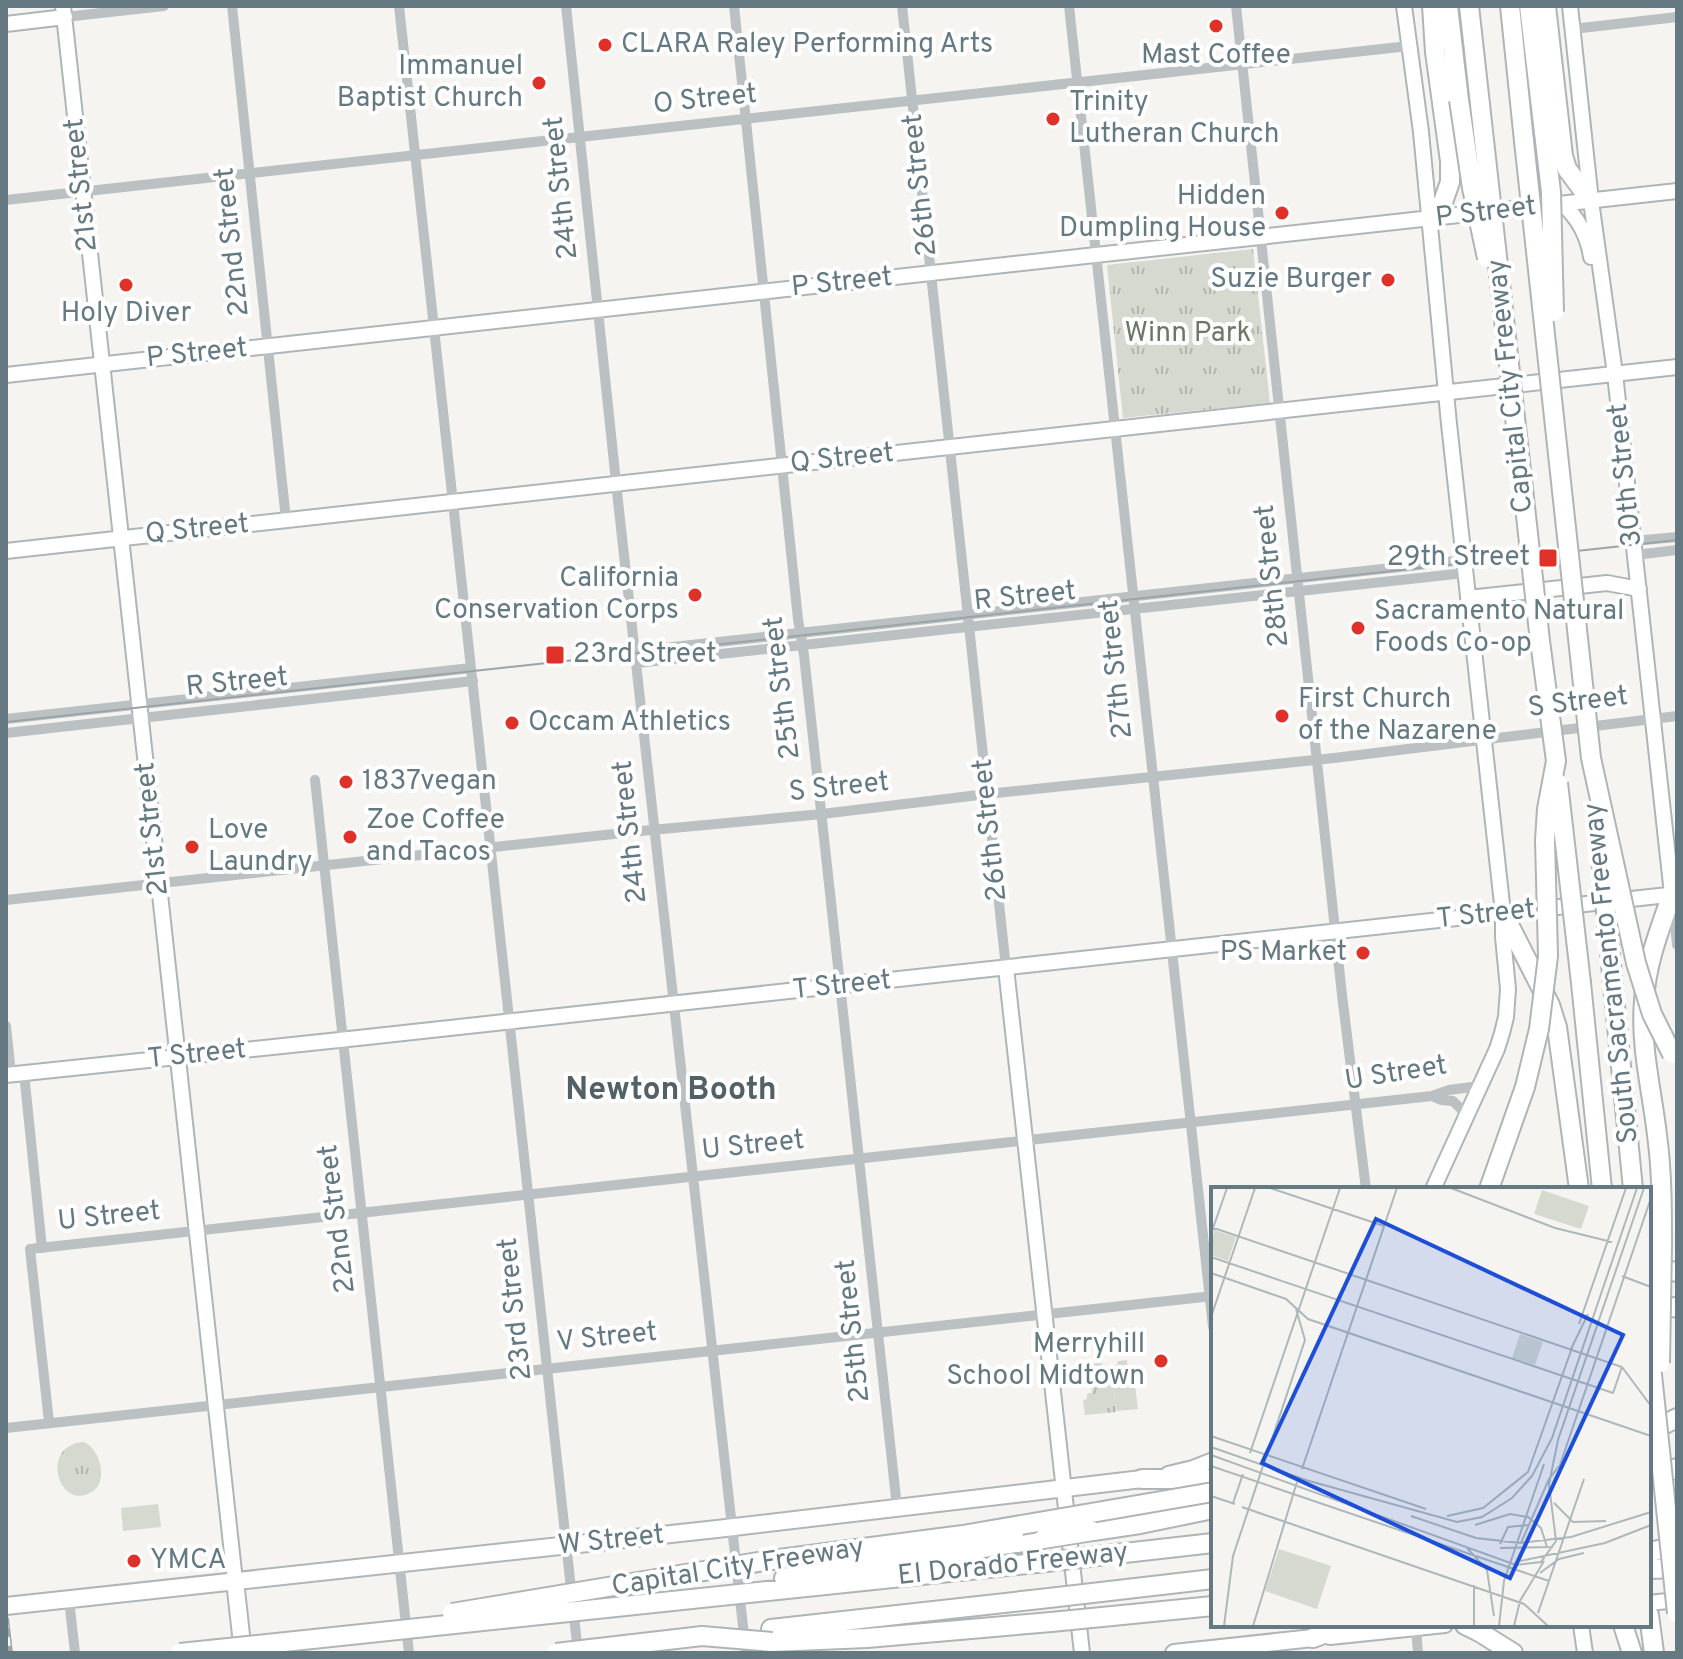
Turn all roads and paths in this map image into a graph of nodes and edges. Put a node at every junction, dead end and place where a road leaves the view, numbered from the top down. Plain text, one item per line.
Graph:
1 (164, 6) edge
2 (232, 6) edge
3 (399, 6) edge
4 (566, 6) edge
5 (734, 6) edge
6 (902, 6) edge
7 (1069, 6) edge
8 (1236, 6) edge
9 (1404, 6) edge
10 (1432, 6) edge
11 (1448, 6) edge
12 (1469, 6) edge
13 (1510, 6) edge
14 (1529, 6) edge
15 (1546, 6) edge
16 (1570, 6) edge
17 (64, 12) edge
18 (1677, 17) edge
19 (6, 24) edge
20 (1573, 29) junction
21 (1409, 46) junction
22 (1242, 64) junction
23 (1077, 82) junction
24 (912, 100) junction
25 (747, 120) junction
26 (580, 137) junction
27 (416, 154) junction
28 (249, 172) junction
29 (1677, 191) edge
30 (83, 192) junction
31 (1556, 198) junction
32 (6, 200) edge
33 (1591, 201) junction
34 (1431, 219) junction
35 (1261, 238) junction
36 (1096, 256) junction
37 (930, 273) junction
38 (764, 292) junction
39 (1605, 297) junction
40 (598, 310) junction
41 (433, 328) junction
42 (1506, 336) junction
43 (267, 346) junction
44 (103, 364) junction
45 (1550, 367) junction
46 (1677, 367) edge
47 (1615, 374) junction
48 (6, 375) edge
49 (1445, 393) junction
50 (1280, 411) junction
51 (1115, 429) junction
52 (949, 448) junction
53 (782, 465) junction
54 (617, 484) junction
55 (453, 502) junction
56 (286, 520) junction
57 (1677, 537) edge
58 (122, 538) junction
59 (1634, 548) junction
60 (1677, 550) edge
61 (6, 551) edge
62 (1465, 566) junction
63 (1298, 578) junction
64 (1639, 589) junction
65 (1299, 592) junction
66 (1133, 597) junction
67 (1468, 598) junction
68 (1134, 609) junction
69 (967, 614) junction
70 (968, 627) junction
71 (801, 639) junction
72 (636, 657) junction
73 (471, 668) junction
74 (473, 681) junction
75 (141, 711) junction
76 (1677, 716) edge
77 (1653, 718) junction
78 (6, 719) edge
79 (6, 733) edge
80 (1484, 739) junction
81 (1591, 758) junction
82 (1317, 759) junction
83 (1556, 761) junction
84 (1153, 776) junction
85 (315, 780) dead end
86 (987, 794) junction
87 (822, 814) junction
88 (656, 830) junction
89 (490, 848) junction
90 (325, 866) junction
91 (159, 884) junction
92 (1674, 894) edge
93 (6, 900) edge
94 (1503, 913) junction
95 (1336, 931) junction
96 (1677, 945) edge
97 (1171, 950) junction
98 (1006, 968) junction
99 (840, 986) junction
100 (674, 1004) junction
101 (508, 1022) junction
102 (6, 1026) edge
103 (343, 1040) junction
104 (177, 1057) junction
105 (1675, 1059) edge
106 (14, 1074) edge
107 (1480, 1086) junction
108 (1432, 1096) junction
109 (1356, 1105) junction
110 (1464, 1122) junction
111 (1191, 1124) junction
112 (1025, 1142) junction
113 (860, 1159) junction
114 (1500, 1162) junction
115 (693, 1177) junction
116 (1366, 1187) edge
117 (1434, 1187) edge
118 (1490, 1187) edge
119 (1495, 1187) edge
120 (1579, 1187) edge
121 (1602, 1187) edge
122 (1633, 1187) edge
123 (528, 1195) junction
124 (362, 1213) junction
125 (197, 1233) junction
126 (36, 1249) junction
127 (1651, 1267) edge
128 (1677, 1272) edge
129 (1211, 1296) edge
130 (1677, 1307) edge
131 (1651, 1309) edge
132 (1044, 1314) junction
133 (878, 1332) junction
134 (713, 1351) junction
135 (546, 1368) junction
136 (1651, 1381) edge
137 (381, 1386) junction
138 (215, 1405) junction
139 (1677, 1418) edge
140 (49, 1422) junction
141 (6, 1428) edge
142 (1654, 1433) edge
143 (1211, 1461) edge
144 (1677, 1468) edge
145 (1651, 1478) edge
146 (1142, 1479) junction
147 (1211, 1479) edge
148 (1063, 1489) junction
149 (1211, 1492) edge
150 (897, 1507) junction
151 (1211, 1509) edge
152 (732, 1527) junction
153 (1211, 1543) edge
154 (566, 1546) junction
155 (1677, 1546) edge
156 (1651, 1552) edge
157 (401, 1563) junction
158 (1677, 1568) edge
159 (1651, 1569) edge
160 (1211, 1579) edge
161 (235, 1581) junction
162 (767, 1586) junction
163 (69, 1600) junction
164 (1677, 1600) edge
165 (1651, 1603) edge
166 (6, 1606) edge
167 (1211, 1606) edge
168 (1677, 1613) edge
169 (527, 1617) joint
170 (1343, 1627) edge
171 (1426, 1627) edge
172 (1469, 1627) edge
173 (1581, 1627) edge
174 (1650, 1627) edge
175 (1416, 1628) junction
176 (772, 1636) junction
177 (1313, 1638) junction
178 (264, 1645) junction
179 (1249, 1649) edge
180 (75, 1653) edge
181 (180, 1653) edge
182 (243, 1653) edge
183 (409, 1653) edge
184 (556, 1653) edge
185 (578, 1653) edge
186 (746, 1653) edge
187 (1082, 1653) edge
188 (1174, 1653) edge
189 (1418, 1653) edge
190 (1513, 1653) edge
191 (1585, 1653) edge
192 (1654, 1653) edge

1 - 17 street
2 - 28 street, 22nd Street
3 - 27 street, 23rd Street
4 - 26 street, 24th Street
5 - 25 street, 25th Street
6 - 24 street, 26th Street
7 - 23 street, 27th Street
8 - 22 street, 28th Street
9 - 21 main road
10 - 34 highway
11 - 42 highway, bridge
12 - 42 highway, Capital City Freeway, bridge
13 - 45 highway, Capital City Freeway, bridge
14 - 31 highway
15 - 33 highway
16 - 20 main road, 30th Street
17 - 19 main road
17 - 30 main road, 21st Street
18 - 20 street
20 - 33 main road, 30th Street
21 - 22 street, O Street
21 - 34 main road
22 - 23 street, O Street
22 - 35 street, 28th Street
23 - 24 street, O Street
23 - 36 street, 27th Street
24 - 25 street, O Street
24 - 37 street, 26th Street
25 - 26 street, O Street
25 - 38 street, 25th Street
26 - 27 street, O Street
26 - 40 street, 24th Street
27 - 28 street, O Street
27 - 41 street, 23rd Street
28 - 30 street, O Street
28 - 43 street, 22nd Street
29 - 33 main road, P Street
30 - 32 street, O Street
30 - 44 main road, 21st Street
31 - 33 main road, P Street
31 - 34 main road, P Street
31 - 39 main road
31 - 45 highway, bridge
33 - 39 main road, 30th Street
34 - 35 main road, P Street
34 - 49 main road
35 - 36 main road, P Street
35 - 50 street, 28th Street
36 - 37 main road, P Street
36 - 51 street, 27th Street
37 - 38 main road, P Street
37 - 52 street, 26th Street
38 - 40 main road, P Street
38 - 53 street, 25th Street
39 - 47 main road, 30th Street
40 - 41 main road, P Street
40 - 54 street, 24th Street
41 - 43 main road, P Street
41 - 55 street, 23rd Street
42 - 83 highway, Capital City Freeway, bridge
43 - 44 main road, P Street
43 - 56 street, 22nd Street
44 - 48 main road, P Street
44 - 58 main road, 21st Street
45 - 81 highway, Capital City Freeway, bridge
46 - 47 main road, Q Street
47 - 49 main road, Q Street
47 - 59 main road, 30th Street
49 - 50 main road, Q Street
49 - 62 main road
50 - 51 main road, Q Street
50 - 63 street, 28th Street
51 - 52 main road, Q Street
51 - 66 street, 27th Street
52 - 53 main road, Q Street
52 - 69 street, 26th Street
53 - 54 main road, Q Street
53 - 71 street, 25th Street
54 - 55 main road, Q Street
54 - 72 street, 24th Street
55 - 56 main road, Q Street
55 - 73 street, 23rd Street
56 - 58 main road, Q Street
57 - 59 street
58 - 61 main road, Q Street
58 - 75 main road, 21st Street
59 - 60 street
59 - 64 main road, 30th Street
62 - 63 street, R Street
62 - 65 street, R Street
62 - 67 main road
63 - 65 street, 28th Street
63 - 66 street, R Street
64 - 67 main road
64 - 77 main road, 30th Street
65 - 68 street, R Street
65 - 82 street, 28th Street
66 - 68 street, 27th Street
66 - 69 street, R Street
67 - 80 main road
68 - 70 street, R Street
68 - 84 street, 27th Street
69 - 70 street, 26th Street
69 - 71 street, R Street
70 - 71 street, R Street
70 - 86 street, 26th Street
71 - 72 street, R Street
71 - 87 street, 25th Street
72 - 88 street, 24th Street
73 - 74 street, 23rd Street
73 - 75 street, R Street
74 - 75 street, R Street
74 - 89 street, 23rd Street
75 - 78 street, R Street
75 - 79 street, R Street
75 - 91 main road, 21st Street
76 - 77 street, S Street
77 - 80 street, S Street
77 - 92 main road, 30th Street
80 - 82 street, S Street
80 - 94 main road
81 - 105 highway, Capital City Freeway, bridge
81 - 122 highway, South Sacramento Freeway, bridge
82 - 84 street, S Street
82 - 95 street, 28th Street
83 - 114 highway, Capital City Freeway, bridge
83 - 121 highway, South Sacramento Freeway, bridge
84 - 86 street, S Street
84 - 97 street, 27th Street
85 - 90 street, 22nd Street
86 - 87 street, S Street
86 - 98 street, 26th Street
87 - 88 street, S Street
87 - 99 street, 25th Street
88 - 89 street, S Street
88 - 100 street, 24th Street
89 - 90 street, S Street
89 - 101 street, 23rd Street
90 - 91 street, S Street
90 - 103 street, 22nd Street
91 - 93 street, S Street
91 - 104 main road, 21st Street
92 - 94 main road, T Street
92 - 96 street, 30th Street
92 - 142 highway, bridge
94 - 95 main road, T Street
94 - 107 main road
94 - 120 highway
95 - 97 main road, T Street
95 - 109 street, 28th Street
97 - 98 main road, T Street
97 - 111 street, 27th Street
98 - 99 main road, T Street
98 - 112 main road, 26th Street
99 - 100 main road, T Street
99 - 113 street, 25th Street
100 - 101 main road, T Street
100 - 115 street, 24th Street
101 - 103 main road, T Street
101 - 123 street, 23rd Street
102 - 106 street
103 - 104 main road, T Street
103 - 124 street, 22nd Street
104 - 106 main road, T Street
104 - 125 main road, 21st Street
106 - 126 street
107 - 108 street, U Street
107 - 110 main road
108 - 109 street, U Street
108 - 110 street
109 - 111 street, U Street
109 - 116 street, 28th Street
110 - 117 main road
111 - 112 street, U Street
111 - 129 street, 27th Street
112 - 113 street, U Street
112 - 132 main road, 26th Street
113 - 115 street, U Street
113 - 133 street, 25th Street
114 - 118 highway, Capital City Freeway
114 - 119 highway
115 - 123 street, U Street
115 - 134 street, 24th Street
123 - 124 street, U Street
123 - 135 street, 23rd Street
124 - 125 street, U Street
124 - 137 street, 22nd Street
125 - 126 street, U Street
125 - 138 main road, 21st Street
126 - 140 street
127 - 128 highway
129 - 132 street, V Street
130 - 131 highway
132 - 133 street, V Street
132 - 148 main road, 26th Street
133 - 134 street, V Street
133 - 150 street, 25th Street
134 - 135 street, V Street
134 - 152 street, 24th Street
135 - 137 street, V Street
135 - 154 street, 23rd Street
136 - 142 highway, bridge
137 - 138 street, V Street
137 - 157 street, 22nd Street
138 - 140 street, V Street
138 - 161 main road, 21st Street
139 - 142 highway
140 - 141 street, V Street
142 - 168 highway, bridge
143 - 146 main road, W Street
144 - 145 highway
146 - 147 highway
146 - 148 main road, W Street
148 - 150 main road, W Street
148 - 187 main road, 26th Street
149 - 178 highway, Capital City Freeway, bridge
150 - 152 main road, W Street
151 - 162 highway, bridge
152 - 154 main road, W Street
152 - 186 street, 24th Street
153 - 162 highway, El Dorado Freeway, bridge
154 - 157 main road, W Street
154 - 185 street, 23rd Street
155 - 156 highway
157 - 161 main road, W Street
157 - 183 street, 22nd Street
158 - 159 highway
160 - 176 highway, El Dorado Freeway, bridge
161 - 163 main road, W Street
161 - 182 main road, 21st Street
162 - 169 highway, El Dorado Freeway, bridge
163 - 166 main road, W Street
163 - 180 street
164 - 165 main road
167 - 176 highway, Capital City Freeway, bridge
169 - 178 highway, Capital City Freeway, bridge
170 - 177 highway
171 - 175 main road
172 - 190 highway
173 - 191 main road
174 - 192 highway
175 - 177 main road
175 - 189 street
176 - 184 highway, Capital City Freeway, bridge
177 - 179 main road
178 - 181 highway, Capital City Freeway, bridge
179 - 188 main road

